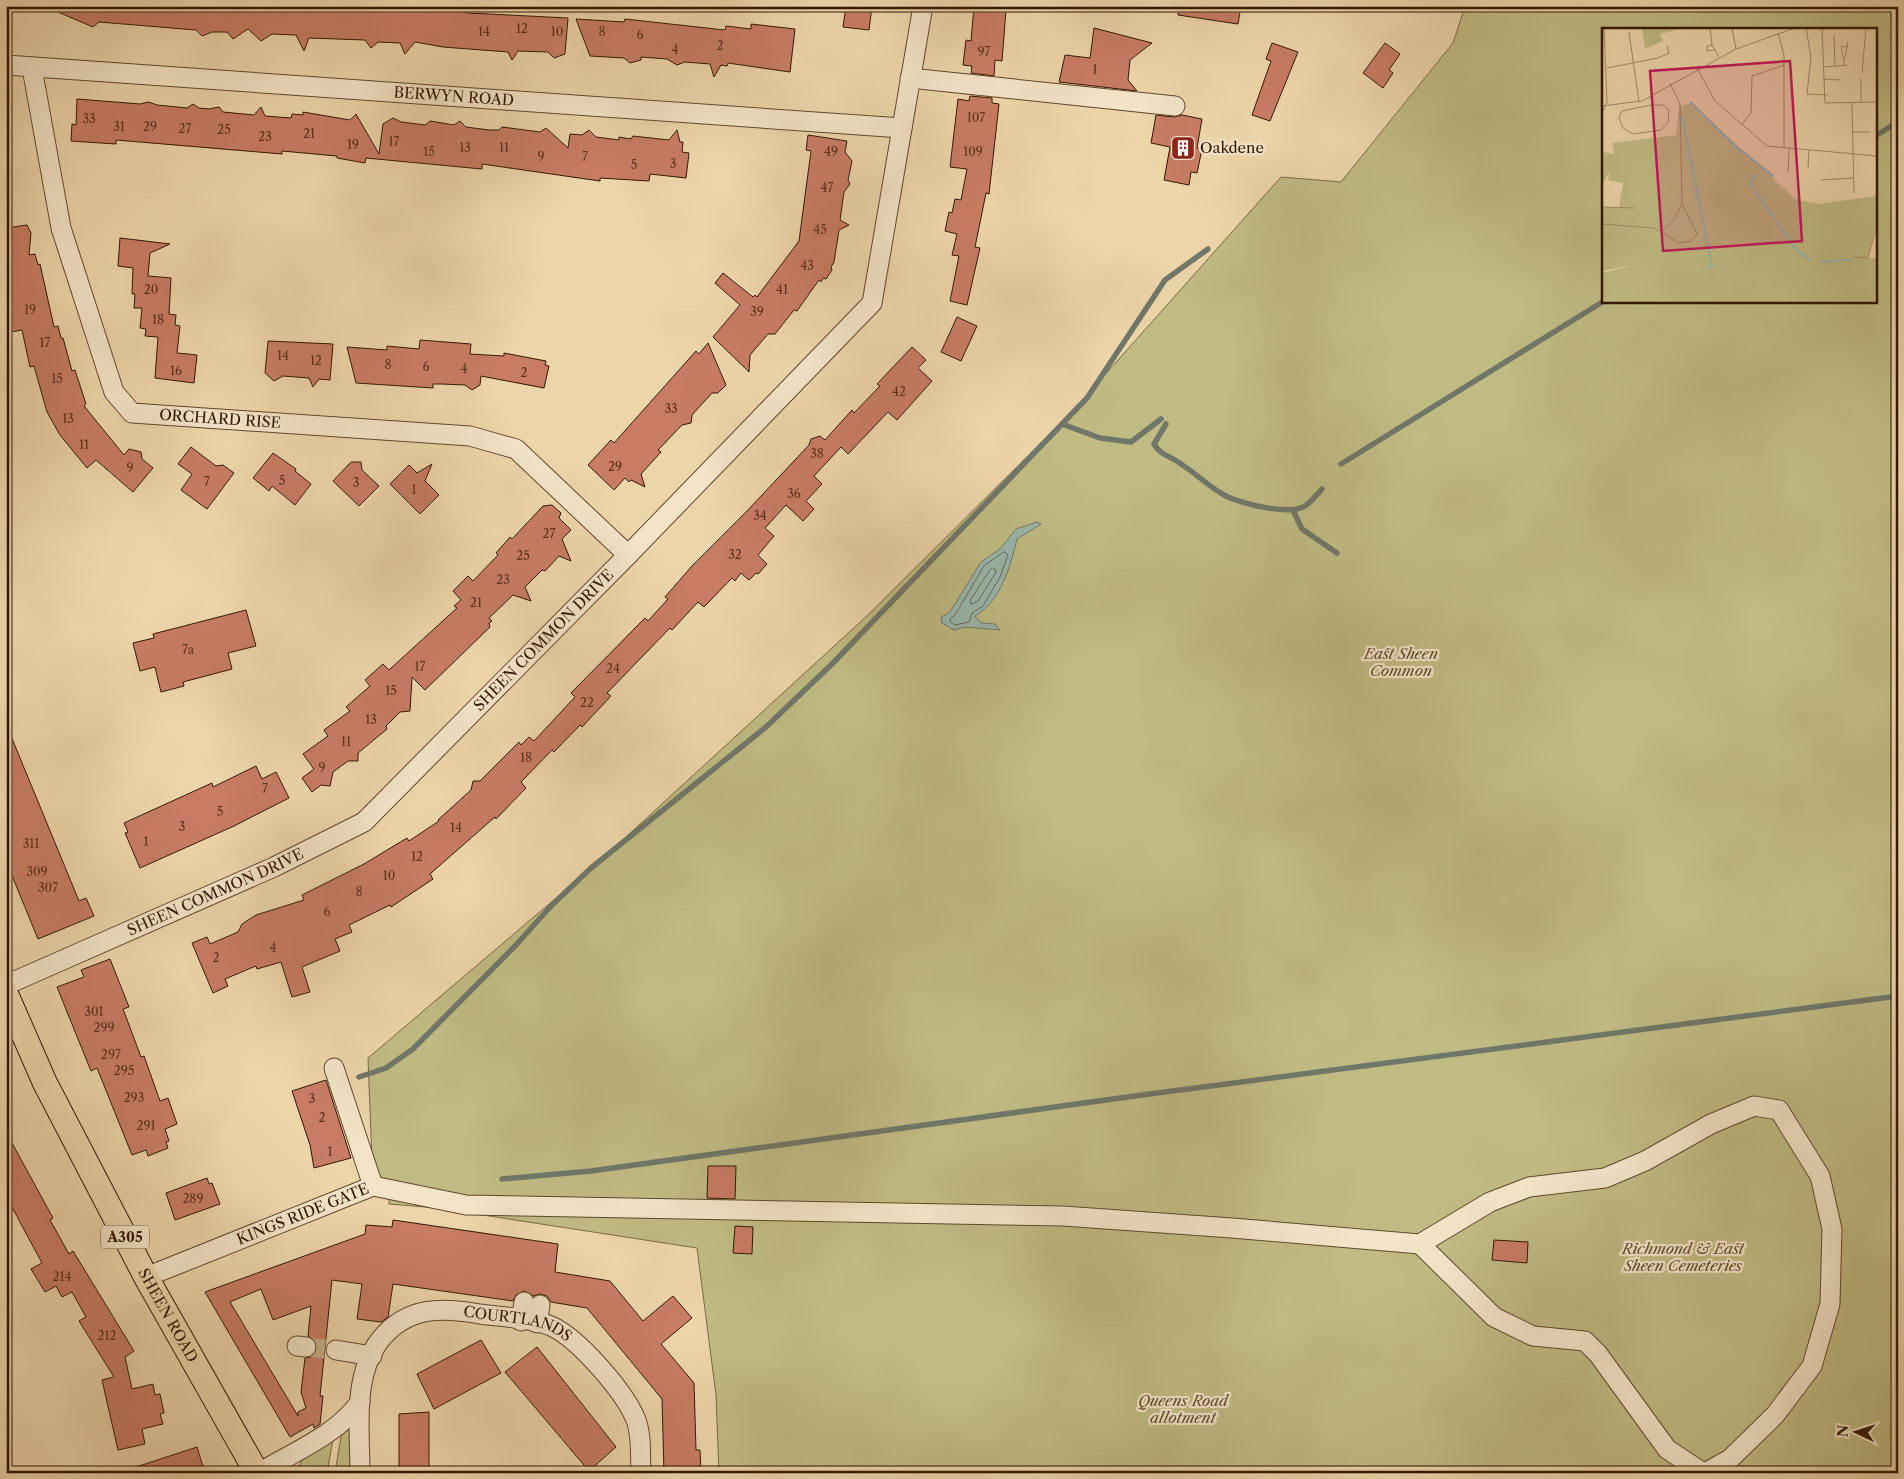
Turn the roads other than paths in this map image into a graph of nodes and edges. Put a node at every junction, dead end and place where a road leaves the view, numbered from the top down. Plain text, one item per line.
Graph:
1 (923, 6) edge
2 (6, 65) edge
3 (32, 68) junction
4 (910, 78) junction
5 (1175, 106) dead end
6 (902, 128) junction
7 (628, 555) junction
8 (6, 985) edge
9 (6, 994) edge
10 (334, 1068) dead end
11 (373, 1186) junction
12 (1420, 1244) junction
13 (146, 1278) junction
14 (336, 1350) tunnel mouth
15 (372, 1356) junction
16 (360, 1402) junction
17 (258, 1473) edge
18 (360, 1473) edge
19 (641, 1473) edge
20 (1704, 1473) edge

1 - 4 street, SHEEN COMMON DRIVE
2 - 3 street, BERWYN ROAD
3 - 6 street, BERWYN ROAD
3 - 7 street, ORCHARD RISE
4 - 5 street
4 - 6 street, SHEEN COMMON DRIVE
6 - 7 street, SHEEN COMMON DRIVE
7 - 8 street, SHEEN COMMON DRIVE
9 - 13 main road, SHEEN ROAD / A305
10 - 11 street, KINGS RIDE GATE
11 - 12 street
11 - 13 street, KINGS RIDE GATE
12 - 20 street
12 - 20 street
13 - 17 main road, SHEEN ROAD / A305
14 - 15 street
15 - 16 street, COURTLANDS
15 - 19 street, COURTLANDS
16 - 17 street, COURTLANDS
16 - 18 street, COURTLANDS

